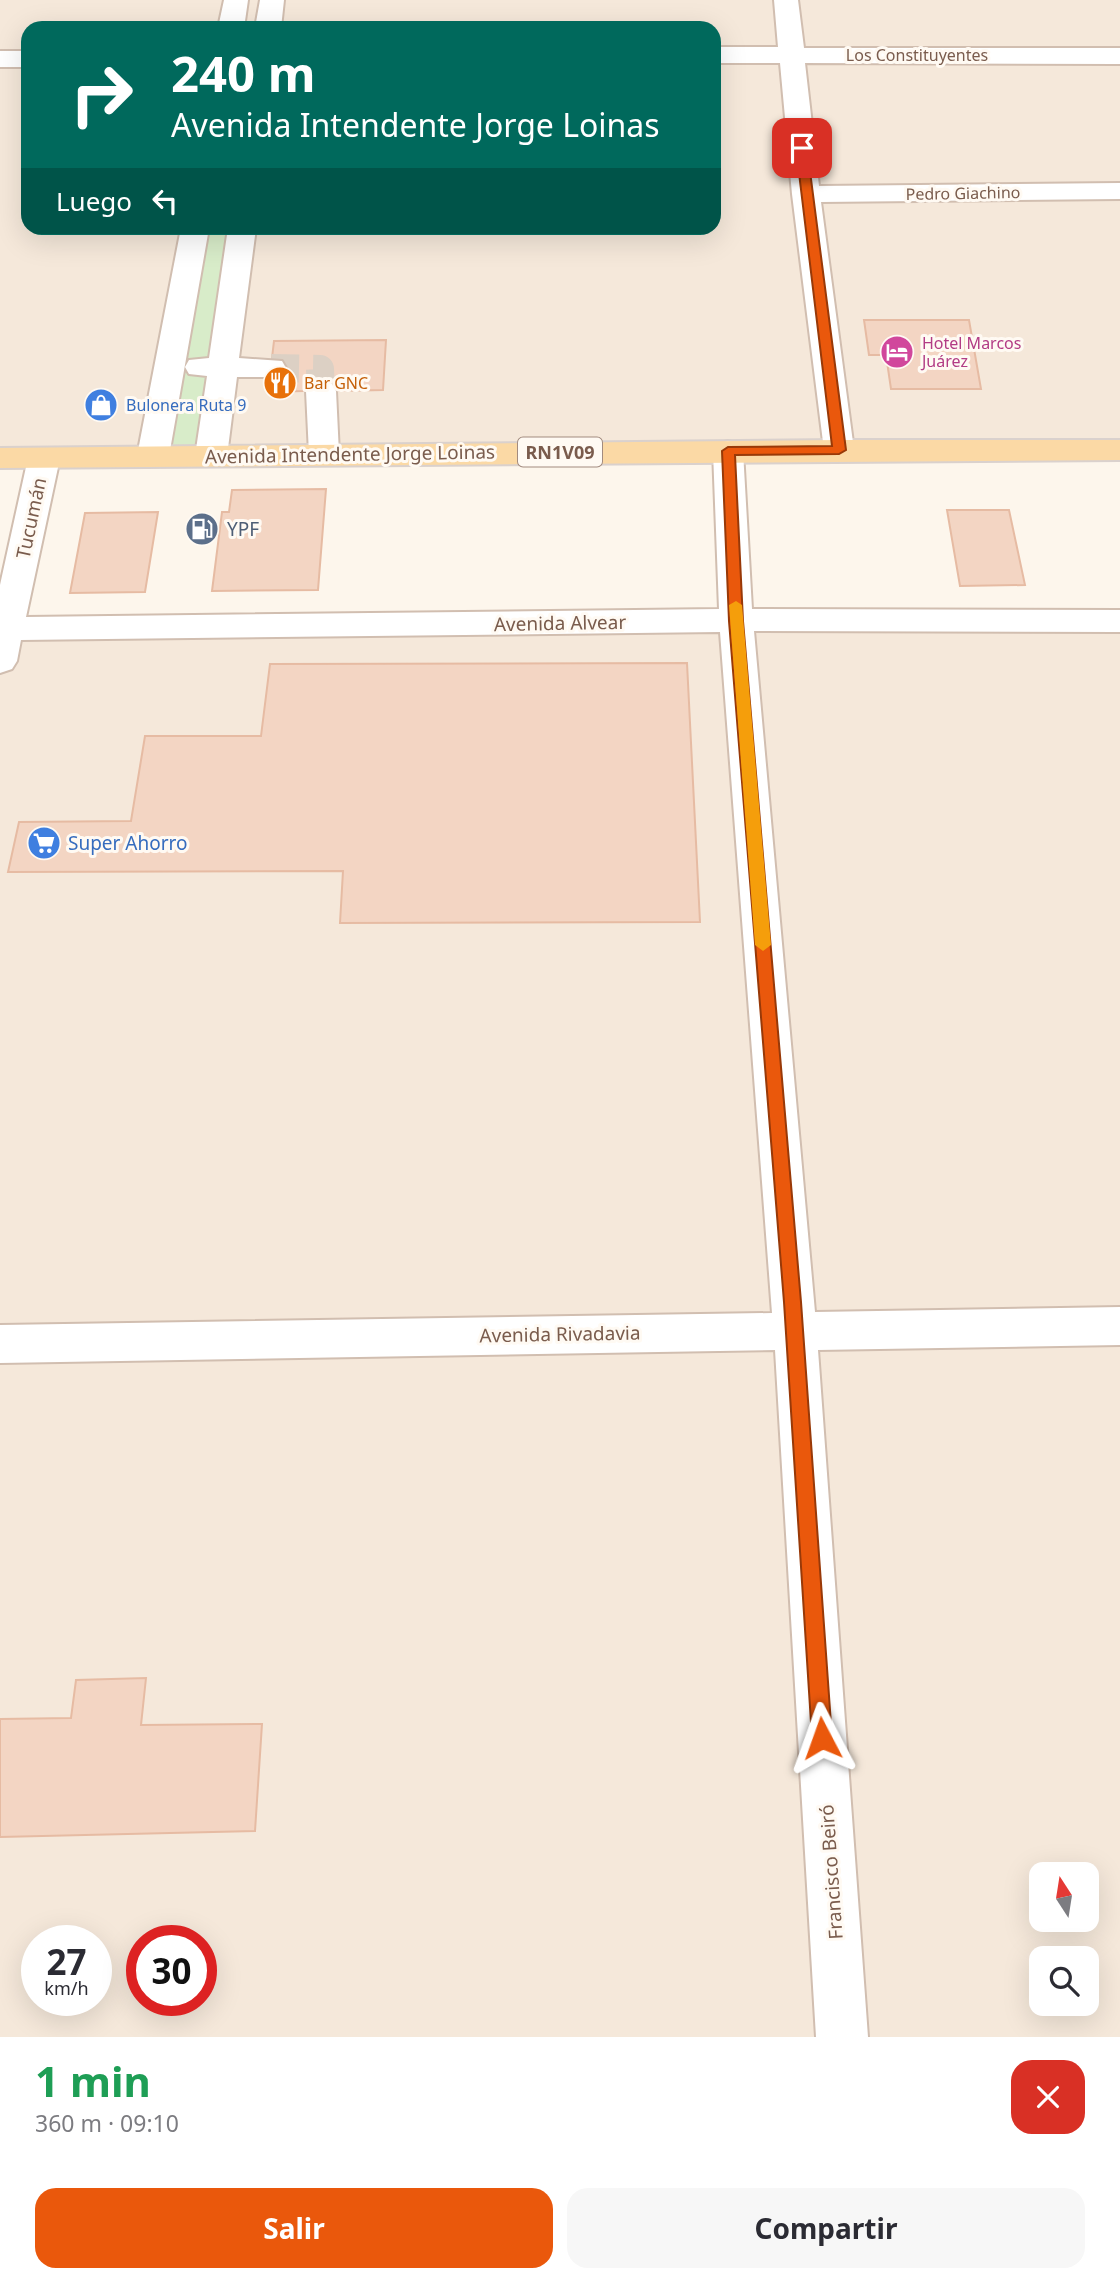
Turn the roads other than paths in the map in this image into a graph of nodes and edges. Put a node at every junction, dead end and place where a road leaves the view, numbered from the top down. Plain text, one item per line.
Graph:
1 (236, 0) edge
2 (272, 0) edge
3 (786, 0) edge
4 (232, 21) edge
5 (269, 21) edge
6 (721, 55) edge
7 (793, 55) junction
8 (1120, 56) edge
9 (0, 59) edge
10 (21, 59) edge
11 (1120, 191) edge
12 (806, 194) junction
13 (194, 235) edge
14 (241, 235) edge
15 (169, 367) junction
16 (223, 367) junction
17 (271, 368) tunnel mouth
18 (321, 391) tunnel mouth
19 (839, 450) junction
20 (1120, 450) edge
21 (728, 451) junction
22 (324, 454) junction
23 (153, 456) junction
24 (211, 456) junction
25 (0, 458) edge
26 (44, 458) junction
27 (736, 621) junction
28 (1120, 621) edge
29 (3, 629) edge
30 (0, 661) edge
31 (1120, 1326) edge
32 (794, 1329) junction
33 (0, 1344) edge
34 (842, 2037) edge

1 - 4 street
2 - 5 street
3 - 7 street
6 - 7 street, Los Constituyentes
7 - 8 street, Los Constituyentes
7 - 12 street
9 - 10 street
11 - 12 street, Pedro Giachino
12 - 19 street
13 - 15 street
14 - 16 street
15 - 16 street
15 - 23 street
16 - 17 street
16 - 24 street
18 - 22 street
19 - 20 main road, Avenida Intendente Jorge Loinas / RN1V09
19 - 21 main road, Avenida Intendente Jorge Loinas / RN1V09
21 - 22 main road, Avenida Intendente Jorge Loinas / RN1V09
21 - 27 street, Francisco Beiró
22 - 24 main road, Avenida Intendente Jorge Loinas / RN1V09
23 - 24 main road, Avenida Intendente Jorge Loinas / RN1V09
23 - 26 main road, Avenida Intendente Jorge Loinas / RN1V09
25 - 26 main road, Avenida Intendente Jorge Loinas / RN1V09
26 - 29 street, Tucumán
27 - 28 street, Avenida Alvear
27 - 29 street, Avenida Alvear
27 - 32 street, Francisco Beiró
29 - 30 street, Tucumán
31 - 32 street, Avenida Rivadavia
32 - 33 street, Avenida Rivadavia
32 - 34 street, Francisco Beiró

